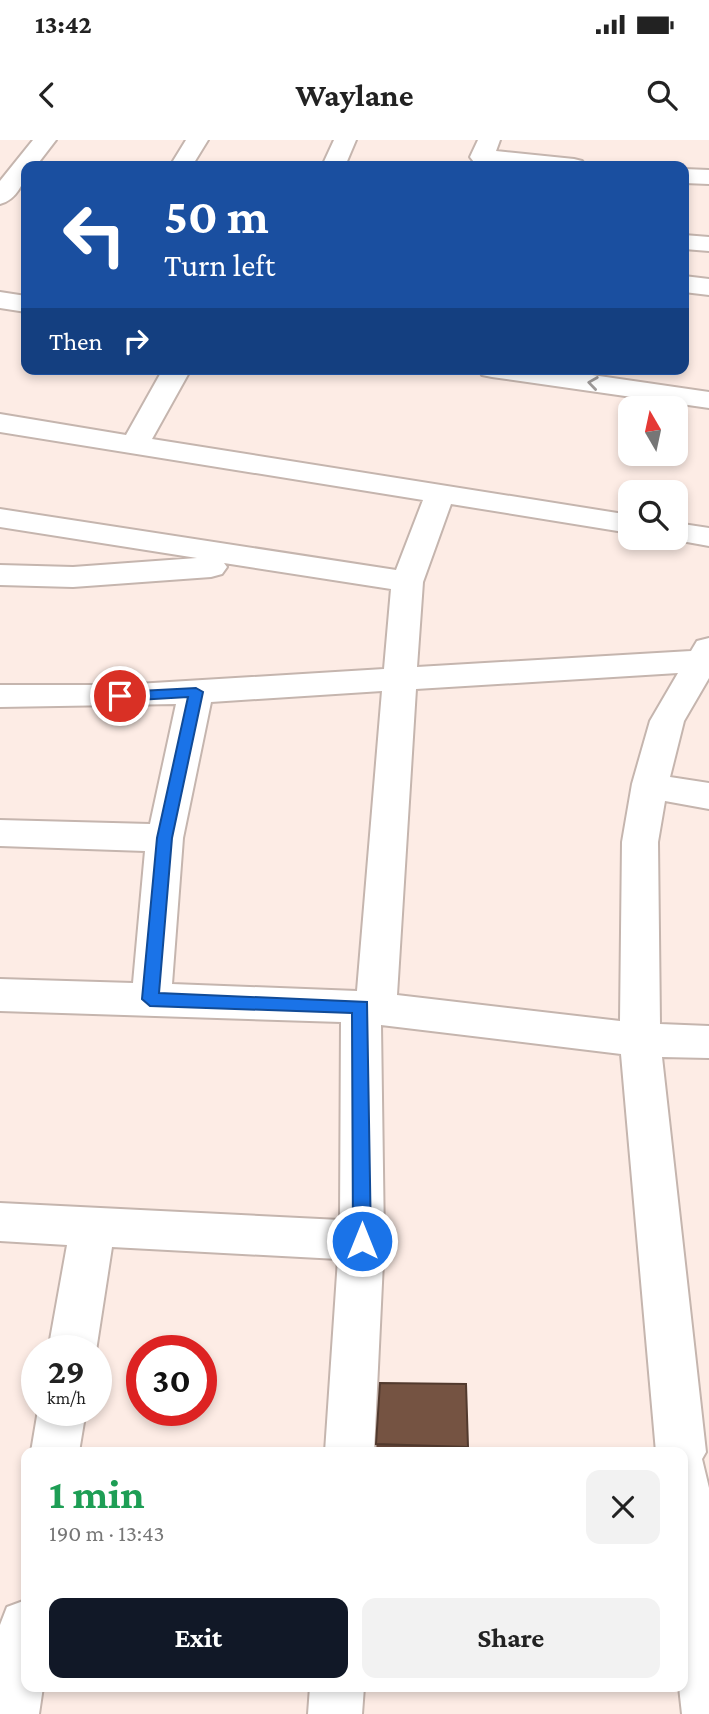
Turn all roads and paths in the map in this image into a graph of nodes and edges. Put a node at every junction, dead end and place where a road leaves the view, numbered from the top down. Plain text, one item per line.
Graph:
1 (45, 140) edge
2 (197, 140) edge
3 (345, 140) edge
4 (489, 140) edge
5 (26, 161) edge
6 (184, 161) edge
7 (336, 161) edge
8 (523, 161) edge
9 (14, 175) edge
10 (689, 176) edge
11 (709, 177) edge
12 (0, 197) edge
13 (689, 242) edge
14 (709, 244) edge
15 (0, 282) edge
16 (21, 284) edge
17 (689, 285) edge
18 (709, 287) edge
19 (0, 300) edge
20 (21, 303) edge
21 (174, 375) edge
22 (534, 375) edge
23 (682, 375) edge
24 (709, 379) edge
25 (709, 400) edge
26 (4, 429) edge
27 (135, 444) junction
28 (440, 493) junction
29 (0, 518) edge
30 (618, 522) edge
31 (688, 533) edge
32 (709, 537) edge
33 (276, 562) junction
34 (0, 575) edge
35 (407, 582) junction
36 (705, 655) edge
37 (401, 680) junction
38 (196, 692) junction
39 (0, 696) edge
40 (650, 784) junction
41 (709, 796) edge
42 (0, 833) edge
43 (164, 838) junction
44 (0, 995) edge
45 (150, 999) junction
46 (368, 1008) junction
47 (640, 1040) junction
48 (709, 1042) edge
49 (0, 1222) edge
50 (93, 1226) junction
51 (362, 1241) junction
52 (75, 1335) edge
53 (59, 1426) edge
54 (56, 1447) edge
55 (350, 1447) edge
56 (681, 1447) edge
57 (692, 1493) edge
58 (21, 1657) edge
59 (337, 1692) edge
60 (12, 1714) edge
61 (335, 1714) edge
62 (709, 1714) edge

1 - 5 street
2 - 6 street
3 - 7 street
4 - 8 street
9 - 12 street
10 - 11 street
13 - 14 street
15 - 16 street
17 - 18 street
19 - 20 street
21 - 27 street
25 -> 22 street
23 - 24 street
26 - 27 street
27 - 28 street
28 - 30 street
28 - 35 street
29 - 33 street
31 - 32 street
33 - 34 street
33 - 35 street
35 - 37 street
36 - 37 street
36 - 40 street
37 - 38 street
37 - 46 street
38 - 39 street
38 - 43 street
40 - 41 street
40 - 47 street
42 - 43 street
43 - 45 street
44 - 45 street
45 - 46 street
46 - 47 street
46 - 51 street
47 - 48 street
47 - 56 street
49 - 50 street
50 - 51 street
50 - 52 street
51 - 55 street
53 - 54 street
57 - 62 street
58 - 60 street
59 - 61 street

